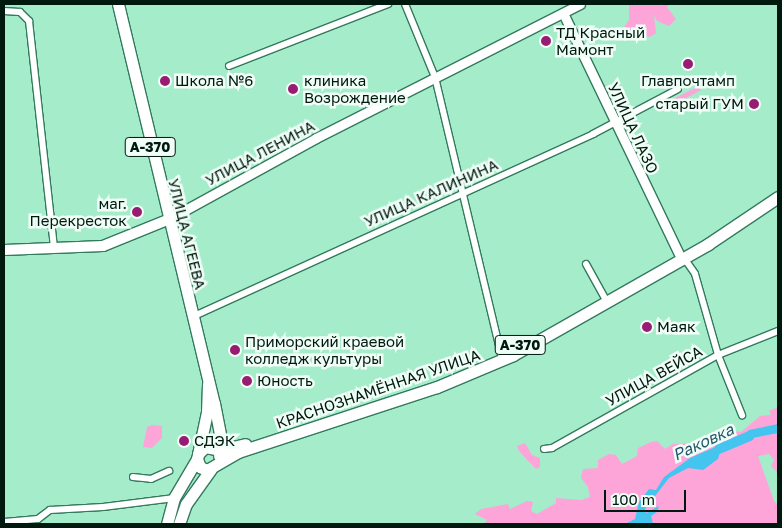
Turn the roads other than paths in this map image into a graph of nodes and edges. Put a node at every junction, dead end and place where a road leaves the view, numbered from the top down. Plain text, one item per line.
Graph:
1 (118, 4) edge
2 (388, 4) edge
3 (405, 4) edge
4 (580, 4) edge
5 (4, 11) edge
6 (563, 13) junction
7 (229, 66) dead end
8 (435, 77) junction
9 (678, 89) dead end
10 (615, 122) junction
11 (778, 190) edge
12 (462, 193) junction
13 (778, 197) edge
14 (746, 217) junction
15 (167, 220) junction
16 (54, 248) junction
17 (4, 250) edge
18 (681, 256) junction
19 (586, 264) dead end
20 (626, 287) junction
21 (604, 297) junction
22 (192, 317) junction
23 (778, 331) edge
24 (718, 355) junction
25 (502, 357) junction
26 (208, 384) junction
27 (742, 415) dead end
28 (544, 449) dead end
29 (220, 450) junction
30 (197, 457) junction
31 (214, 467) junction
32 (169, 471) dead end
33 (133, 477) dead end
34 (174, 498) junction
35 (4, 522) edge
36 (167, 524) edge
37 (179, 524) edge

1 - 15 highway, УЛИЦА АГЕЕВА / А-370
2 - 7 street
3 - 8 street
4 - 6 main road, УЛИЦА ЛЕНИНА
5 - 16 street
6 - 8 main road, УЛИЦА ЛЕНИНА
6 - 10 main road, УЛИЦА ЛАЗО
8 - 12 street
8 - 15 main road, УЛИЦА ЛЕНИНА
9 - 10 street, УЛИЦА КАЛИНИНА
10 - 12 street, УЛИЦА КАЛИНИНА
10 - 18 main road, УЛИЦА ЛАЗО
11 - 14 highway, КРАСНОЗНАМЁННАЯ УЛИЦА / А-370
12 - 22 street, УЛИЦА КАЛИНИНА
12 - 25 street
13 - 14 highway, КРАСНОЗНАМЁННАЯ УЛИЦА / А-370
14 - 18 highway, КРАСНОЗНАМЁННАЯ УЛИЦА / А-370
15 - 16 main road
15 - 22 highway, УЛИЦА АГЕЕВА / А-370
16 - 17 main road
18 - 20 highway, КРАСНОЗНАМЁННАЯ УЛИЦА / А-370
18 - 24 street, УЛИЦА ЛАЗО
19 - 21 street
20 - 21 highway, КРАСНОЗНАМЁННАЯ УЛИЦА / А-370
20 - 25 highway, КРАСНОЗНАМЁННАЯ УЛИЦА / А-370
21 - 25 highway, КРАСНОЗНАМЁННАЯ УЛИЦА / А-370
22 - 26 highway, УЛИЦА АГЕЕВА / А-370
23 - 24 street, УЛИЦА ВЕЙСА
24 - 27 street, УЛИЦА ЛАЗО
24 - 28 street, УЛИЦА ВЕЙСА
25 - 29 highway, КРАСНОЗНАМЁННАЯ УЛИЦА / А-370
25 - 31 highway, КРАСНОЗНАМЁННАЯ УЛИЦА / А-370
26 - 29 highway, УЛИЦА АГЕЕВА / А-370
26 - 30 highway, УЛИЦА АГЕЕВА / А-370
29 - 30 highway, А-370
29 - 31 highway, А-370
30 - 31 highway
30 - 34 highway, А-370
31 - 37 highway, А-370
32 - 33 street
34 - 35 street
34 - 36 highway, А-370

